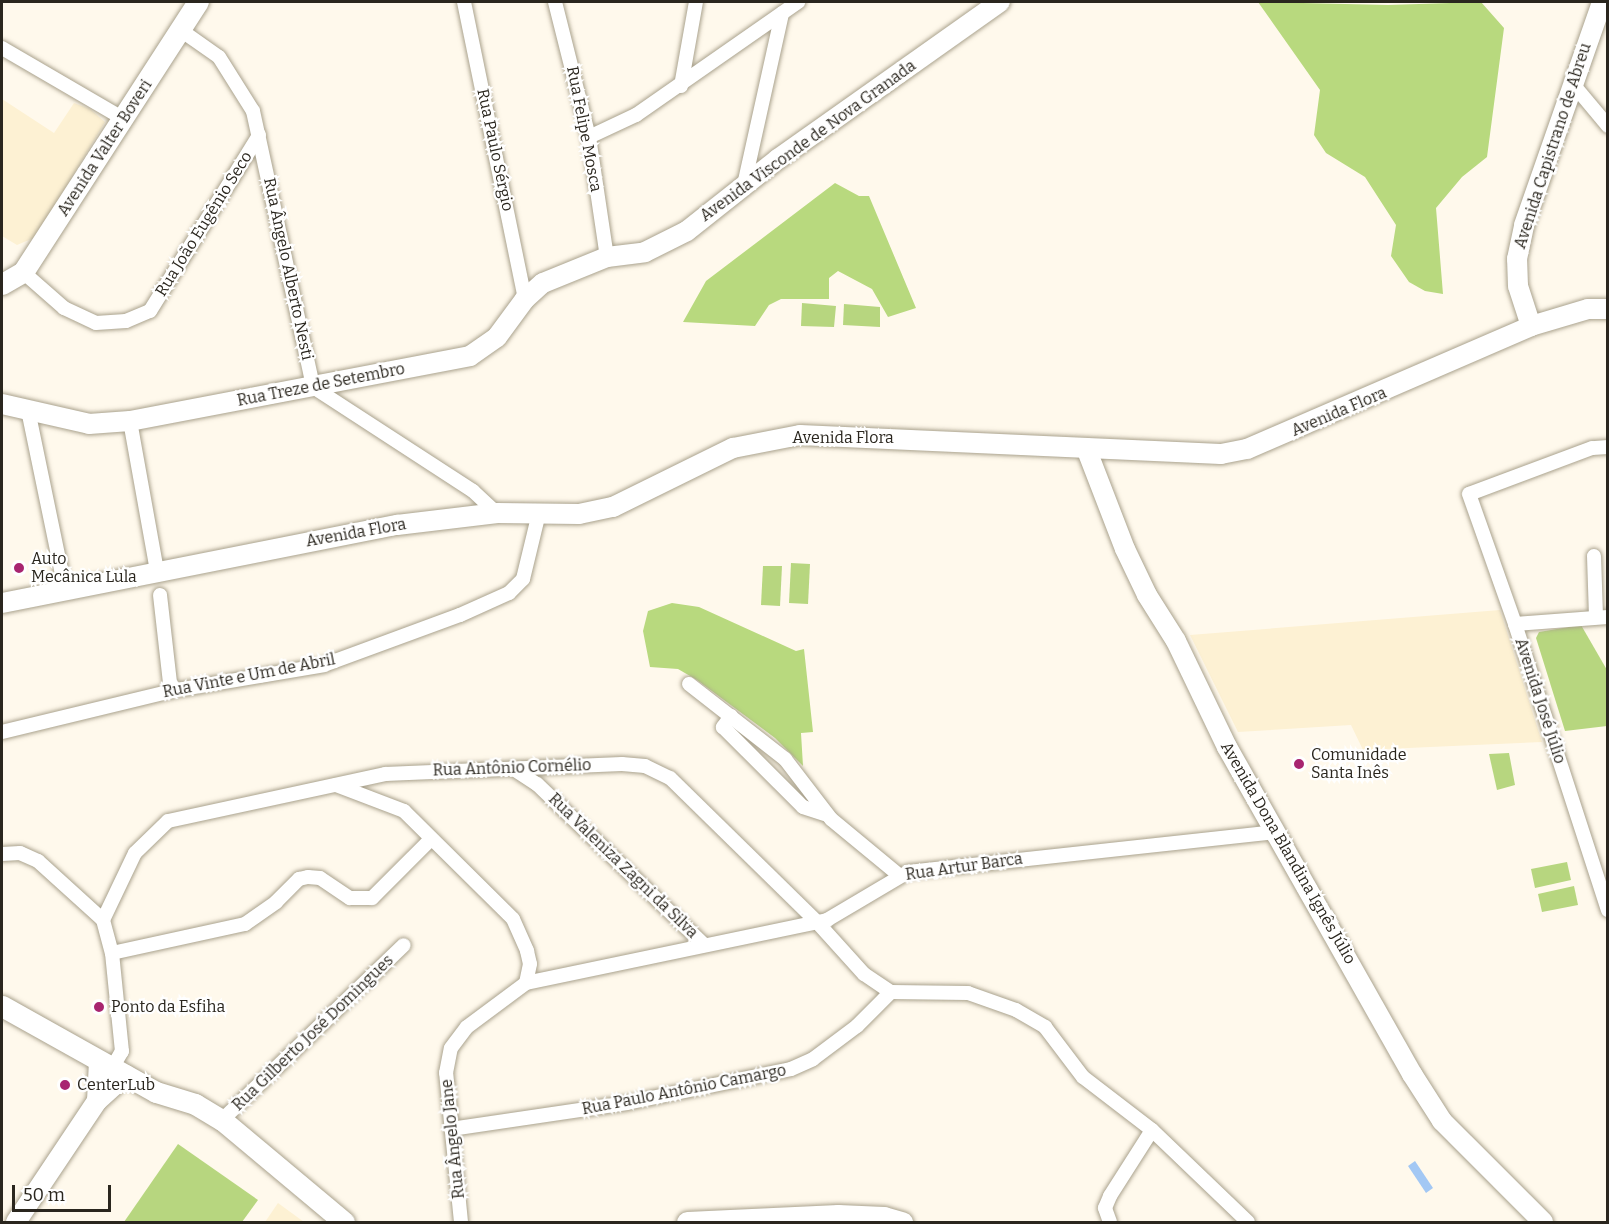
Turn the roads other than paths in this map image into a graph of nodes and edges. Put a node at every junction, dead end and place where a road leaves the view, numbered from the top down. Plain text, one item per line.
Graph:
1 (198, 2) edge
2 (464, 2) edge
3 (555, 2) edge
4 (696, 2) edge
5 (798, 2) edge
6 (1000, 2) edge
7 (1602, 2) edge
8 (782, 13) junction
9 (182, 31) junction
10 (2, 48) edge
11 (1572, 83) junction
12 (681, 86) junction
13 (124, 119) junction
14 (1608, 126) edge
15 (259, 135) junction
16 (589, 137) junction
17 (744, 185) junction
18 (607, 258) junction
19 (23, 272) junction
20 (2, 284) edge
21 (525, 299) junction
22 (1608, 309) edge
23 (1531, 326) junction
24 (313, 387) junction
25 (2, 404) edge
26 (28, 410) junction
27 (130, 421) junction
28 (1608, 447) edge
29 (1086, 448) junction
30 (497, 513) junction
31 (539, 513) junction
32 (1594, 556) dead end
33 (157, 571) junction
34 (65, 588) junction
35 (160, 595) dead end
36 (2, 603) edge
37 (1602, 617) edge
38 (1515, 624) junction
39 (690, 684) dead end
40 (171, 691) junction
41 (731, 716) junction
42 (2, 732) edge
43 (512, 768) junction
44 (336, 785) junction
45 (828, 815) junction
46 (1276, 832) junction
47 (431, 839) junction
48 (2, 854) edge
49 (900, 876) junction
50 (1608, 910) edge
51 (103, 920) junction
52 (817, 922) junction
53 (703, 944) junction
54 (404, 945) dead end
55 (112, 953) junction
56 (526, 983) junction
57 (891, 992) junction
58 (2, 1007) edge
59 (112, 1068) junction
60 (97, 1101) junction
61 (222, 1120) junction
62 (452, 1129) junction
63 (1152, 1130) junction
64 (760, 1221) edge
65 (16, 1222) edge
66 (344, 1222) edge
67 (461, 1222) edge
68 (687, 1222) edge
69 (902, 1222) edge
70 (1110, 1222) edge
71 (1248, 1222) edge
72 (1543, 1222) edge

1 - 9 main road, Avenida Valter Boveri
2 - 21 street, Rua Paulo Sérgio
3 - 16 street, Rua Felipe Mosca
4 - 12 street
5 - 8 street
6 - 17 main road, Avenida Visconde de Nova Granada
7 - 11 main road, Avenida Capistrano de Abreu
8 - 12 street
8 - 17 street
9 - 13 main road, Avenida Valter Boveri
9 - 15 street, Rua Ângelo Alberto Nesti
10 - 13 street
11 - 14 street
11 - 23 main road, Avenida Capistrano de Abreu
12 - 16 street
13 - 19 main road, Avenida Valter Boveri
15 - 19 street, Rua João Eugênio Seco
15 - 24 street, Rua Ângelo Alberto Nesti
16 - 18 street, Rua Felipe Mosca
17 - 18 main road, Avenida Visconde de Nova Granada
18 - 21 main road, Rua Treze de Setembro
19 - 20 main road, Avenida Valter Boveri
21 - 24 main road, Rua Treze de Setembro
22 - 23 main road, Avenida Flora
23 - 29 main road, Avenida Flora
24 - 27 main road, Rua Treze de Setembro
24 - 30 street
25 - 26 main road, Rua Treze de Setembro
26 - 27 main road, Rua Treze de Setembro
26 - 34 street
27 - 33 street
28 - 38 street, Avenida José Júlio
29 - 31 main road, Avenida Flora
29 - 46 main road, Avenida Dona Blandina Ignês Júlio
30 - 31 main road, Avenida Flora
30 - 33 main road, Avenida Flora
31 - 40 street, Rua Vinte e Um de Abril
32 - 37 street
33 - 34 main road, Avenida Flora
34 - 36 main road, Avenida Flora
35 - 40 street
37 - 38 street
38 - 50 street, Avenida José Júlio
39 - 41 street
40 - 42 street, Rua Vinte e Um de Abril
41 - 45 street
41 - 45 street
43 - 44 street, Rua Antônio Cornélio
43 - 52 street, Rua Antônio Cornélio
43 - 53 street, Rua Valeniza Zagni da Silva
44 - 47 street
44 - 51 street, Rua Antônio Cornélio
45 - 49 street
46 - 49 street, Rua Artur Barca
46 - 72 main road, Avenida Dona Blandina Ignês Júlio
47 - 55 street
47 - 56 street
48 - 51 street
49 - 52 street, Rua Artur Barca
51 - 55 street
52 - 53 street, Rua Artur Barca
52 - 57 street, Rua Antônio Cornélio
53 - 56 street, Rua Artur Barca
54 - 61 street, Rua Gilberto José Domingues
55 - 59 street
56 - 62 street, Rua Ângelo Jane
57 - 62 street, Rua Paulo Antônio Camargo
57 - 63 street
58 - 59 main road
59 - 60 main road
59 - 60 main road
59 - 61 main road
60 - 65 main road
61 - 66 main road
62 - 67 street, Rua Ângelo Jane
63 - 70 street
63 - 71 street
64 - 68 main road
64 - 69 main road

